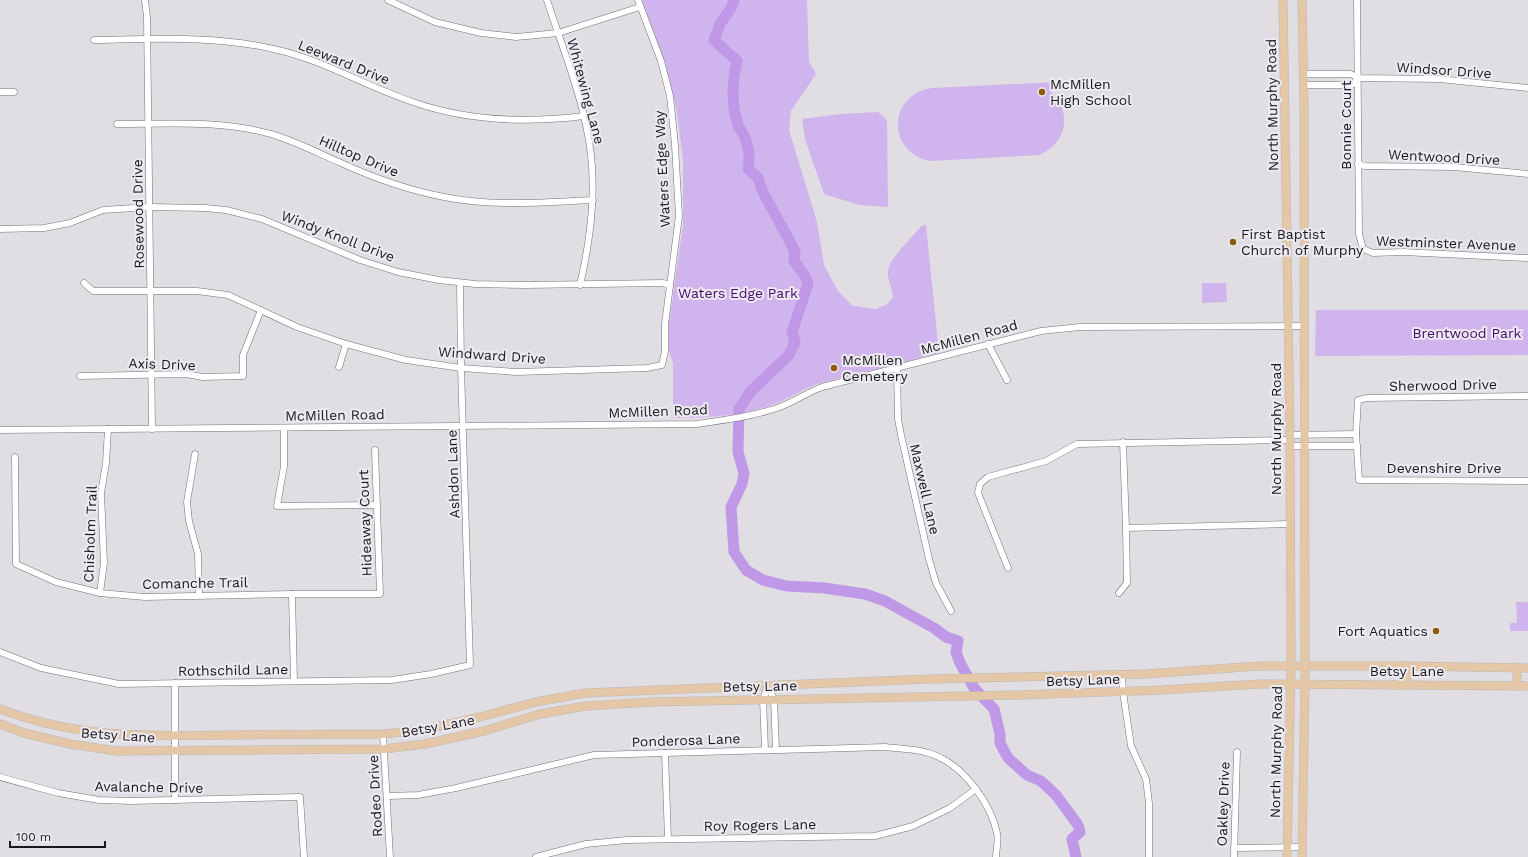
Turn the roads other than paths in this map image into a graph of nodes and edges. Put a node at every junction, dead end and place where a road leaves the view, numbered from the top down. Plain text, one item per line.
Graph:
1 (145, 0) edge
2 (388, 0) edge
3 (547, 0) edge
4 (1282, 0) edge
5 (1302, 0) edge
6 (1357, 0) edge
7 (639, 3) edge
8 (558, 33) junction
9 (148, 39) junction
10 (94, 40) dead end
11 (1304, 74) junction
12 (1358, 78) junction
13 (1304, 85) junction
14 (1528, 88) edge
15 (0, 92) edge
16 (14, 92) dead end
17 (584, 116) junction
18 (117, 124) dead end
19 (149, 124) junction
20 (1358, 164) junction
21 (1528, 174) edge
22 (593, 200) junction
23 (150, 207) junction
24 (0, 229) edge
25 (1363, 249) joint
26 (1528, 258) edge
27 (84, 283) dead end
28 (460, 283) junction
29 (580, 285) junction
30 (670, 285) junction
31 (151, 290) junction
32 (262, 310) junction
33 (1289, 326) junction
34 (1304, 326) junction
35 (346, 344) junction
36 (988, 344) junction
37 (662, 365) joint
38 (339, 366) dead end
39 (461, 368) junction
40 (897, 368) junction
41 (152, 374) junction
42 (80, 376) dead end
43 (1006, 380) dead end
44 (1528, 396) edge
45 (463, 426) junction
46 (284, 428) junction
47 (108, 429) junction
48 (152, 429) junction
49 (0, 430) edge
50 (1356, 434) junction
51 (1304, 435) junction
52 (1290, 440) junction
53 (1123, 442) junction
54 (1304, 446) junction
55 (1357, 446) junction
56 (375, 450) dead end
57 (195, 454) dead end
58 (15, 457) dead end
59 (1528, 481) edge
60 (376, 506) junction
61 (1290, 524) junction
62 (1126, 528) junction
63 (1008, 568) dead end
64 (100, 593) junction
65 (1119, 593) dead end
66 (292, 594) junction
67 (380, 594) joint
68 (199, 595) junction
69 (951, 610) dead end
70 (0, 652) edge
71 (470, 665) joint
72 (1291, 666) junction
73 (1305, 666) junction
74 (1407, 666) junction
75 (1517, 667) junction
76 (1528, 668) edge
77 (1122, 675) junction
78 (294, 681) junction
79 (174, 683) junction
80 (1290, 684) junction
81 (1407, 684) junction
82 (1305, 685) junction
83 (1517, 685) junction
84 (768, 686) junction
85 (1528, 686) edge
86 (1123, 692) junction
87 (763, 699) junction
88 (774, 699) junction
89 (0, 709) edge
90 (0, 724) edge
91 (383, 734) junction
92 (175, 736) junction
93 (384, 749) junction
94 (765, 750) junction
95 (776, 750) junction
96 (175, 751) junction
97 (1237, 752) dead end
98 (665, 753) junction
99 (0, 777) edge
100 (976, 789) junction
101 (388, 796) junction
102 (175, 800) junction
103 (668, 839) junction
104 (1287, 847) junction
105 (1302, 847) junction
106 (1234, 848) junction
107 (304, 857) edge
108 (390, 857) edge
109 (536, 857) edge
110 (996, 857) edge
111 (1149, 857) edge
112 (1234, 857) edge
113 (1287, 857) edge
114 (1302, 857) edge

1 - 9 street, Rosewood Drive
2 - 8 street
3 - 8 street, Whitewing Lane
4 - 33 main road, North Murphy Road
5 - 11 main road, North Murphy Road
6 - 12 street, Bonnie Court
7 - 8 street
7 - 30 street, Waters Edge Way
8 - 17 street, Whitewing Lane
9 - 10 street, Leeward Drive
9 - 17 street, Leeward Drive
9 - 19 street, Rosewood Drive
11 - 12 street, Windsor Drive
11 - 13 main road, North Murphy Road
12 - 13 street, Windsor Drive
12 - 14 street, Windsor Drive
12 - 20 street, Bonnie Court
13 - 34 main road, North Murphy Road
15 - 16 street
17 - 22 street, Whitewing Lane
18 - 19 street, Hilltop Drive
19 - 22 street, Hilltop Drive
19 - 23 street, Rosewood Drive
20 - 21 street, Wentwood Drive
20 - 25 street, Bonnie Court
22 - 29 street, Whitewing Lane
23 - 24 street, Windy Knoll Drive
23 - 28 street, Windy Knoll Drive
23 - 31 street, Rosewood Drive
25 - 26 street, Westminster Avenue
27 - 31 street, Windward Drive
28 - 29 street, Windy Knoll Drive
28 - 39 street, Ashdon Lane
29 - 30 street, Windy Knoll Drive
30 - 37 street, Waters Edge Way
31 - 32 street, Windward Drive
31 - 41 street, Rosewood Drive
32 - 35 street, Windward Drive
32 - 41 street, Axis Drive
33 - 34 street, McMillen Road
33 - 36 street, McMillen Road
33 - 52 main road, North Murphy Road
34 - 51 main road, North Murphy Road
35 - 38 street
35 - 39 street, Windward Drive
36 - 40 street, McMillen Road
36 - 43 street
37 - 39 street, Windward Drive
39 - 45 street, Ashdon Lane
40 - 45 street, McMillen Road
40 - 69 street, Maxwell Lane
41 - 42 street, Axis Drive
41 - 48 street, Rosewood Drive
44 - 50 street, Sherwood Drive
45 - 46 street, McMillen Road
45 - 71 street, Ashdon Lane
46 - 48 street, McMillen Road
46 - 60 street
47 - 48 street, McMillen Road
47 - 49 street, McMillen Road
47 - 64 street, Chisholm Trail
50 - 51 street
50 - 55 street
51 - 52 street
51 - 54 main road, North Murphy Road
52 - 53 street
52 - 54 street
52 - 61 main road, North Murphy Road
53 - 62 street
53 - 63 street
54 - 55 street
54 - 73 main road, North Murphy Road
55 - 59 street, Devenshire Drive
56 - 60 street, Hideaway Court
57 - 68 street
58 - 64 street, Comanche Trail
60 - 67 street, Hideaway Court
61 - 62 street
61 - 72 main road, North Murphy Road
62 - 65 street
64 - 68 street, Comanche Trail
66 - 67 street, Comanche Trail
66 - 68 street, Comanche Trail
66 - 78 street
70 - 79 street, Rothschild Lane
71 - 78 street, Rothschild Lane
72 - 73 main road, Betsy Lane
72 - 77 main road, Betsy Lane
72 - 80 main road, North Murphy Road
73 - 74 main road, Betsy Lane
73 - 82 main road, North Murphy Road
74 - 75 main road, Betsy Lane
74 - 81 main road
75 - 76 main road, Betsy Lane
75 - 83 main road
77 - 84 main road, Betsy Lane
77 - 86 street
78 - 79 street, Rothschild Lane
79 - 92 street
80 - 82 main road, Betsy Lane
80 - 86 main road, Betsy Lane
80 - 104 main road, North Murphy Road
81 - 82 main road, Betsy Lane
81 - 83 main road, Betsy Lane
82 - 105 main road, North Murphy Road
83 - 85 main road, Betsy Lane
84 - 87 street
84 - 88 street
84 - 91 main road, Betsy Lane
86 - 88 main road, Betsy Lane
86 - 111 street
87 - 88 main road, Betsy Lane
87 - 93 main road, Betsy Lane
87 - 94 street
88 - 95 street
89 - 92 main road, Betsy Lane
90 - 96 main road, Betsy Lane
91 - 92 main road, Betsy Lane
91 - 93 street, Rodeo Drive
92 - 96 street
93 - 96 main road, Betsy Lane
93 - 101 street, Rodeo Drive
94 - 95 street, Ponderosa Lane
94 - 98 street, Ponderosa Lane
95 - 100 street, Ponderosa Lane
96 - 102 street
97 - 106 street, Oakley Drive
98 - 101 street, Ponderosa Lane
98 - 103 street
99 - 102 street, Avalanche Drive
100 - 103 street, Roy Rogers Lane
100 - 110 street, Ponderosa Lane
101 - 108 street, Rodeo Drive
102 - 107 street, Avalanche Drive
103 - 109 street, Roy Rogers Lane
104 - 105 street
104 - 106 street
104 - 113 main road, North Murphy Road
105 - 114 main road, North Murphy Road
106 - 112 street, Oakley Drive

